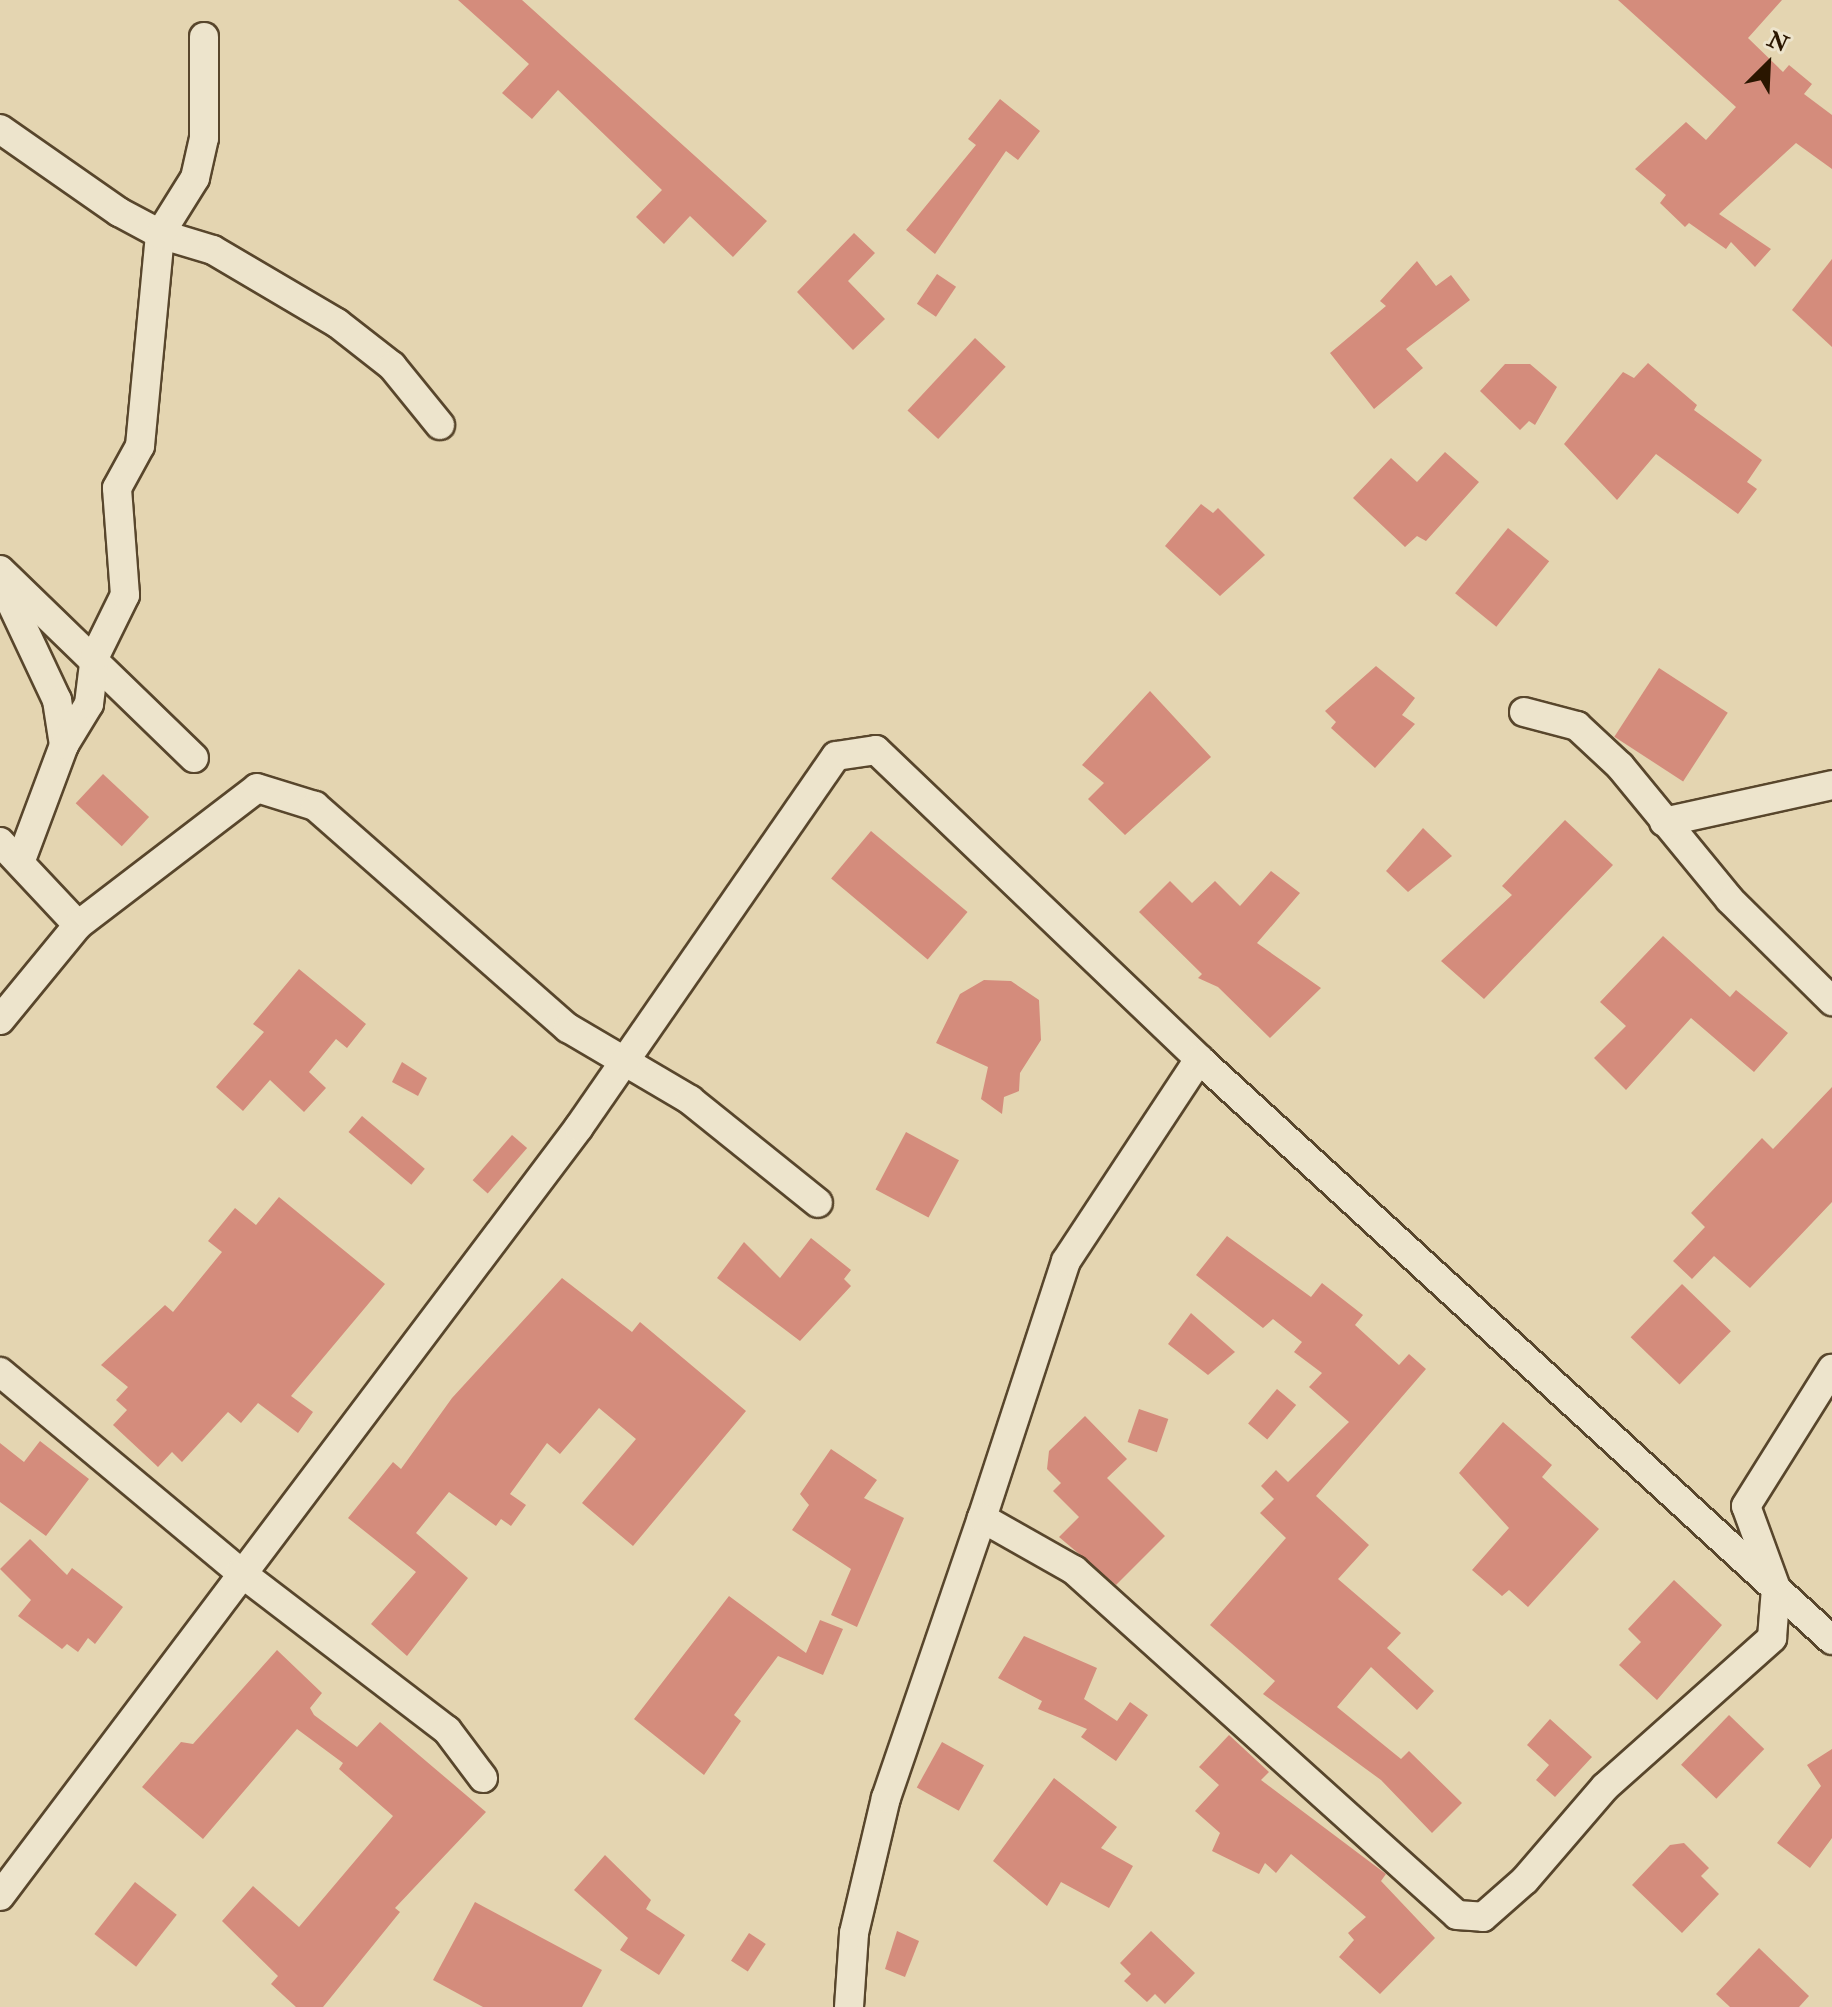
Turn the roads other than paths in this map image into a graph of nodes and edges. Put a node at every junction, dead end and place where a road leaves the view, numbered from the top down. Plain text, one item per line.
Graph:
1 (204, 37) dead end
2 (0, 129) edge
3 (160, 234) junction
4 (440, 425) dead end
5 (0, 570) edge
6 (0, 579) edge
7 (95, 656) junction
8 (1524, 712) dead end
9 (64, 745) junction
10 (194, 758) dead end
11 (1832, 785) edge
12 (1664, 822) junction
13 (11, 851) edge
14 (78, 925) junction
15 (1832, 1001) edge
16 (0, 1020) edge
17 (627, 1059) junction
18 (1199, 1059) junction
19 (818, 1203) dead end
20 (1832, 1369) edge
21 (0, 1372) edge
22 (982, 1518) junction
23 (240, 1572) junction
24 (1776, 1588) junction
25 (1832, 1640) edge
26 (483, 1778) dead end
27 (0, 1896) edge
28 (849, 2007) edge

1 - 3 street
2 - 3 street
3 - 4 street
3 - 7 street
5 - 7 street
6 - 9 street
7 - 9 street
7 - 10 street
8 - 12 street
9 - 13 street
11 - 12 street
12 - 15 street
13 - 14 street
14 - 16 street
14 - 17 street
17 - 18 street
17 - 19 street
17 - 23 street
18 - 22 street
18 - 24 street
20 - 24 street
21 - 23 street
22 - 24 street
22 - 28 street
23 - 26 street
23 - 27 street
24 - 25 street

